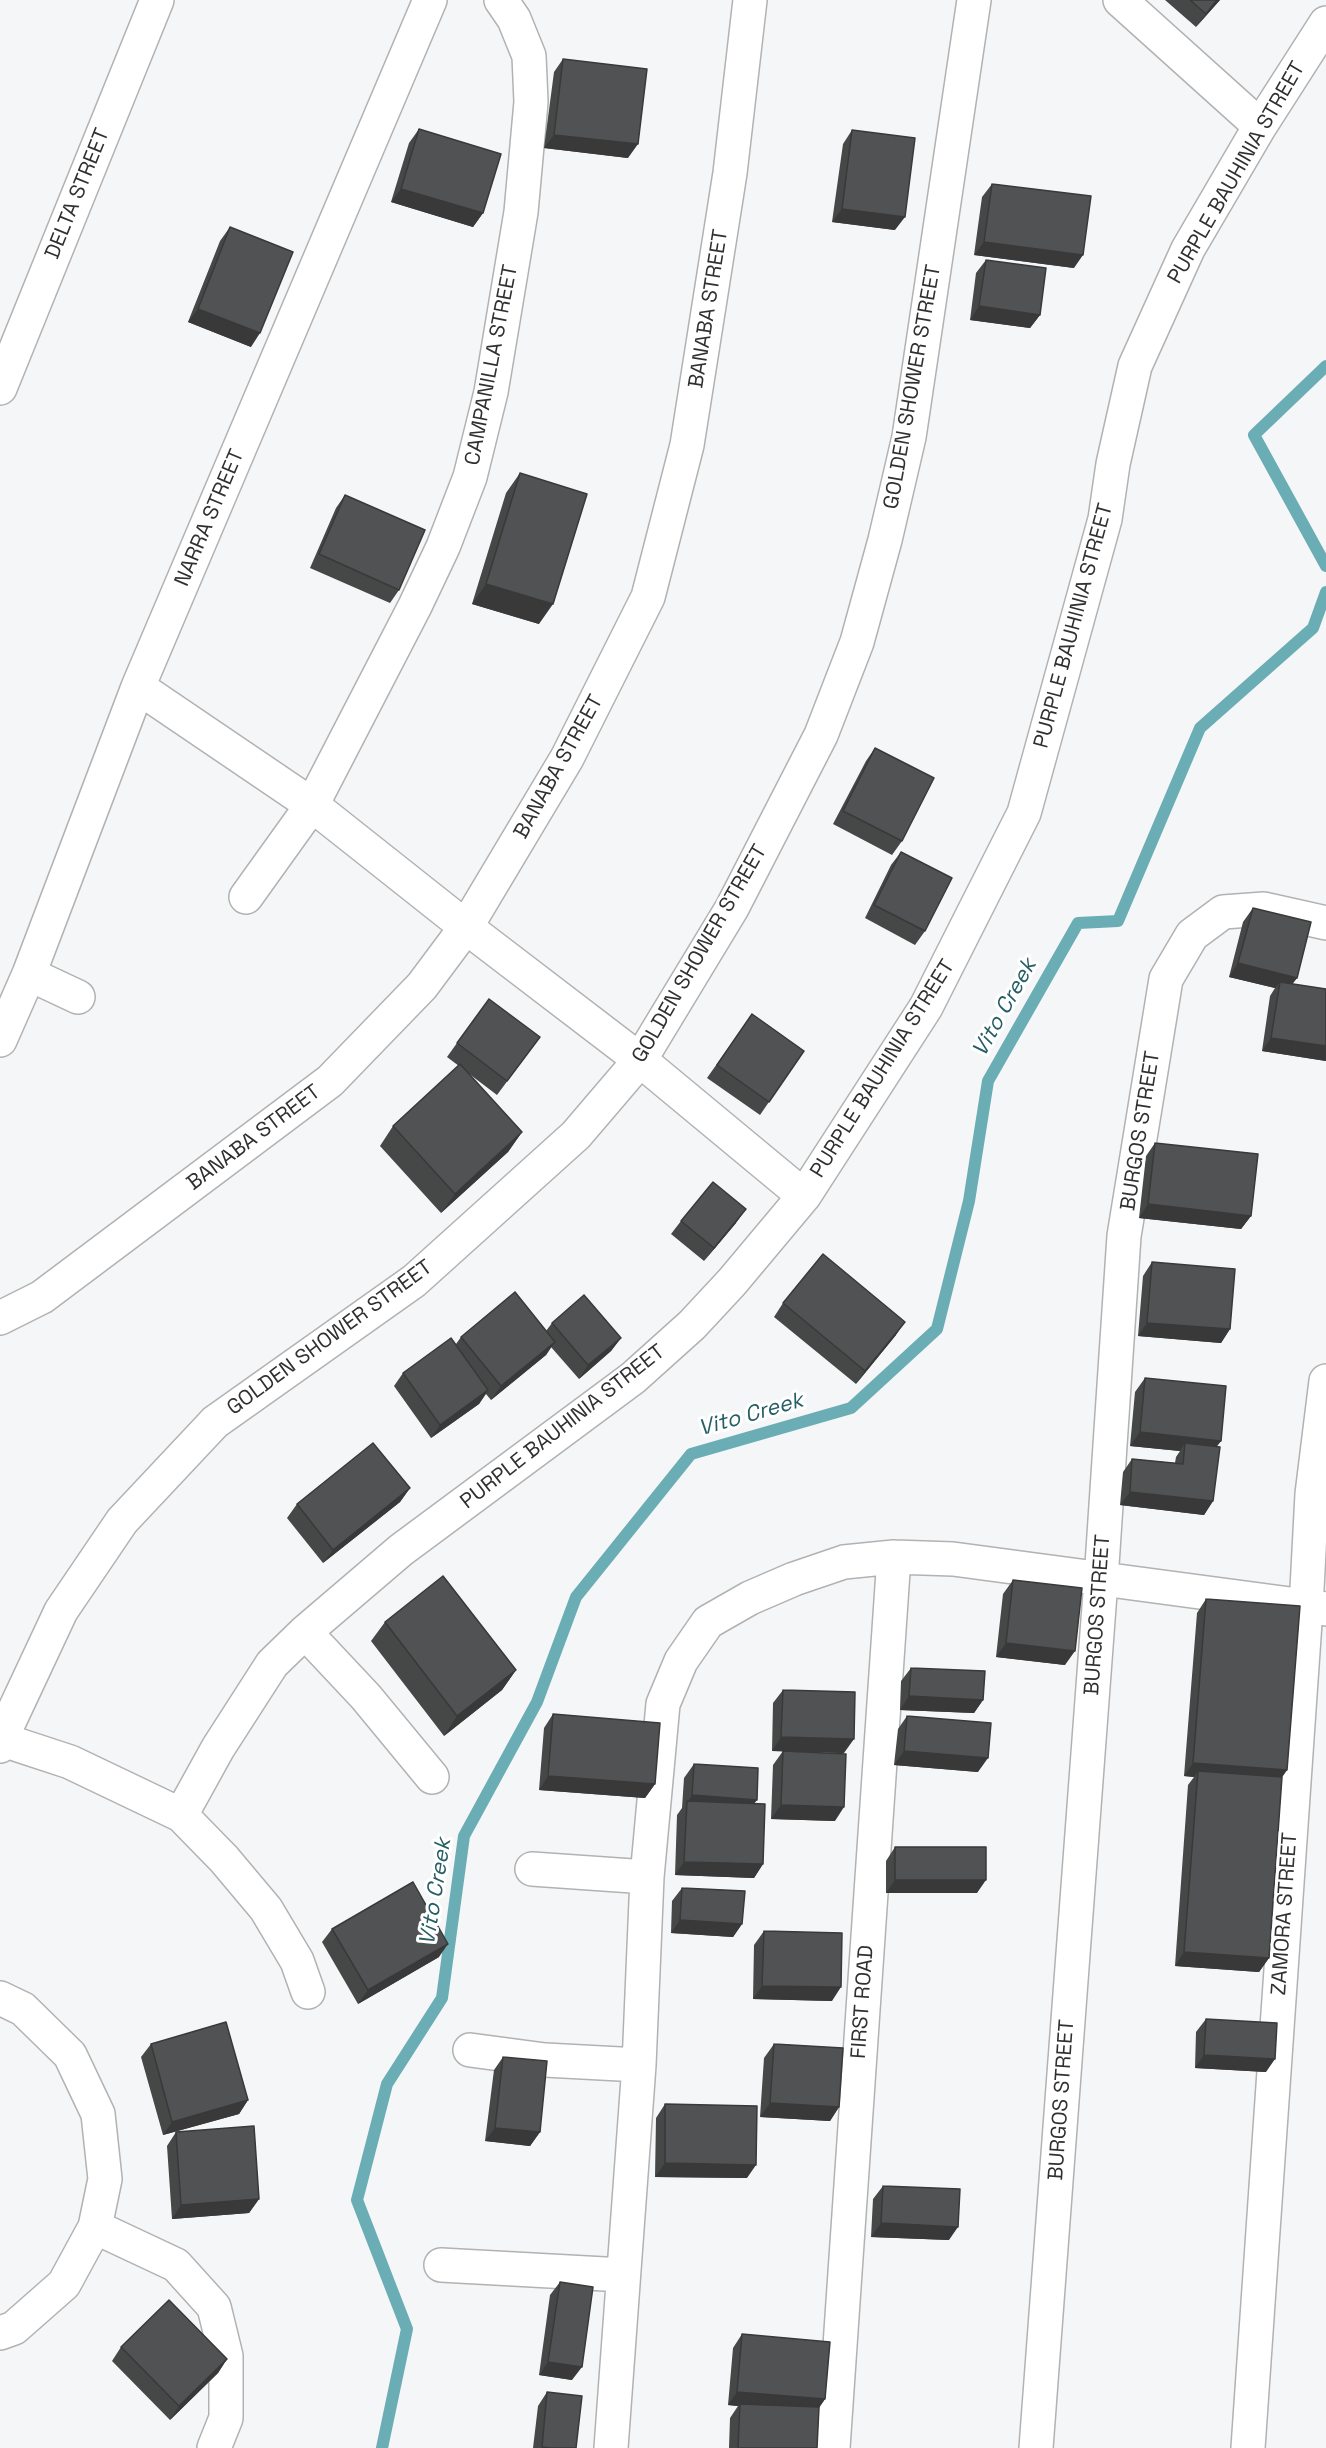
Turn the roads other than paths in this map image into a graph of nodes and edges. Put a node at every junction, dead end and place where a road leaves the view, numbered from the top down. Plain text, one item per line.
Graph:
1 (157, 0) edge
2 (430, 0) edge
3 (501, 0) edge
4 (750, 0) edge
5 (974, 0) edge
6 (1120, 0) edge
7 (1326, 23) edge
8 (1260, 126) junction
9 (0, 388) edge
10 (138, 687) junction
11 (312, 805) junction
12 (246, 897) dead end
13 (1326, 923) edge
14 (466, 927) junction
15 (29, 974) junction
16 (78, 997) dead end
17 (0, 1040) edge
18 (640, 1059) junction
19 (804, 1196) junction
20 (0, 1318) edge
21 (1326, 1381) edge
22 (894, 1557) junction
23 (1101, 1580) junction
24 (1316, 1608) edge
25 (305, 1632) junction
26 (0, 1741) edge
27 (432, 1777) dead end
28 (181, 1815) junction
29 (532, 1869) dead end
30 (647, 1877) junction
31 (308, 1992) dead end
32 (0, 1998) edge
33 (470, 2050) dead end
34 (639, 2066) junction
35 (95, 2227) junction
36 (441, 2265) dead end
37 (623, 2275) junction
38 (0, 2333) edge
39 (214, 2448) edge
40 (611, 2448) edge
41 (833, 2448) edge
42 (1036, 2448) edge
43 (1248, 2448) edge

1 - 9 street, DELTA STREET
2 - 10 street, NARRA STREET
3 - 11 street, CAMPANILLA STREET
4 - 14 street, BANABA STREET
5 - 18 street, GOLDEN SHOWER STREET
6 - 8 street
7 - 8 street, PURPLE BAUHINIA STREET
8 - 19 street, PURPLE BAUHINIA STREET
10 - 11 street
10 - 15 street, NARRA STREET
11 - 12 street, CAMPANILLA STREET
11 - 14 street
13 - 23 street, BURGOS STREET
14 - 18 street
14 - 20 street, BANABA STREET
15 - 16 street
15 - 17 street, NARRA STREET
18 - 19 street
18 - 26 street, GOLDEN SHOWER STREET
19 - 25 street, PURPLE BAUHINIA STREET
21 - 24 street, ZAMORA STREET
22 - 23 street
22 - 30 street
22 - 41 street, FIRST ROAD
23 - 24 street
23 - 42 street, BURGOS STREET
24 - 43 street, ZAMORA STREET
25 - 27 street
25 - 28 street, PURPLE BAUHINIA STREET
26 - 28 street
28 - 31 street
29 - 30 street
30 - 34 street
32 - 35 street
33 - 34 street
34 - 37 street
35 - 38 street
35 - 39 street
36 - 37 street
37 - 40 street

